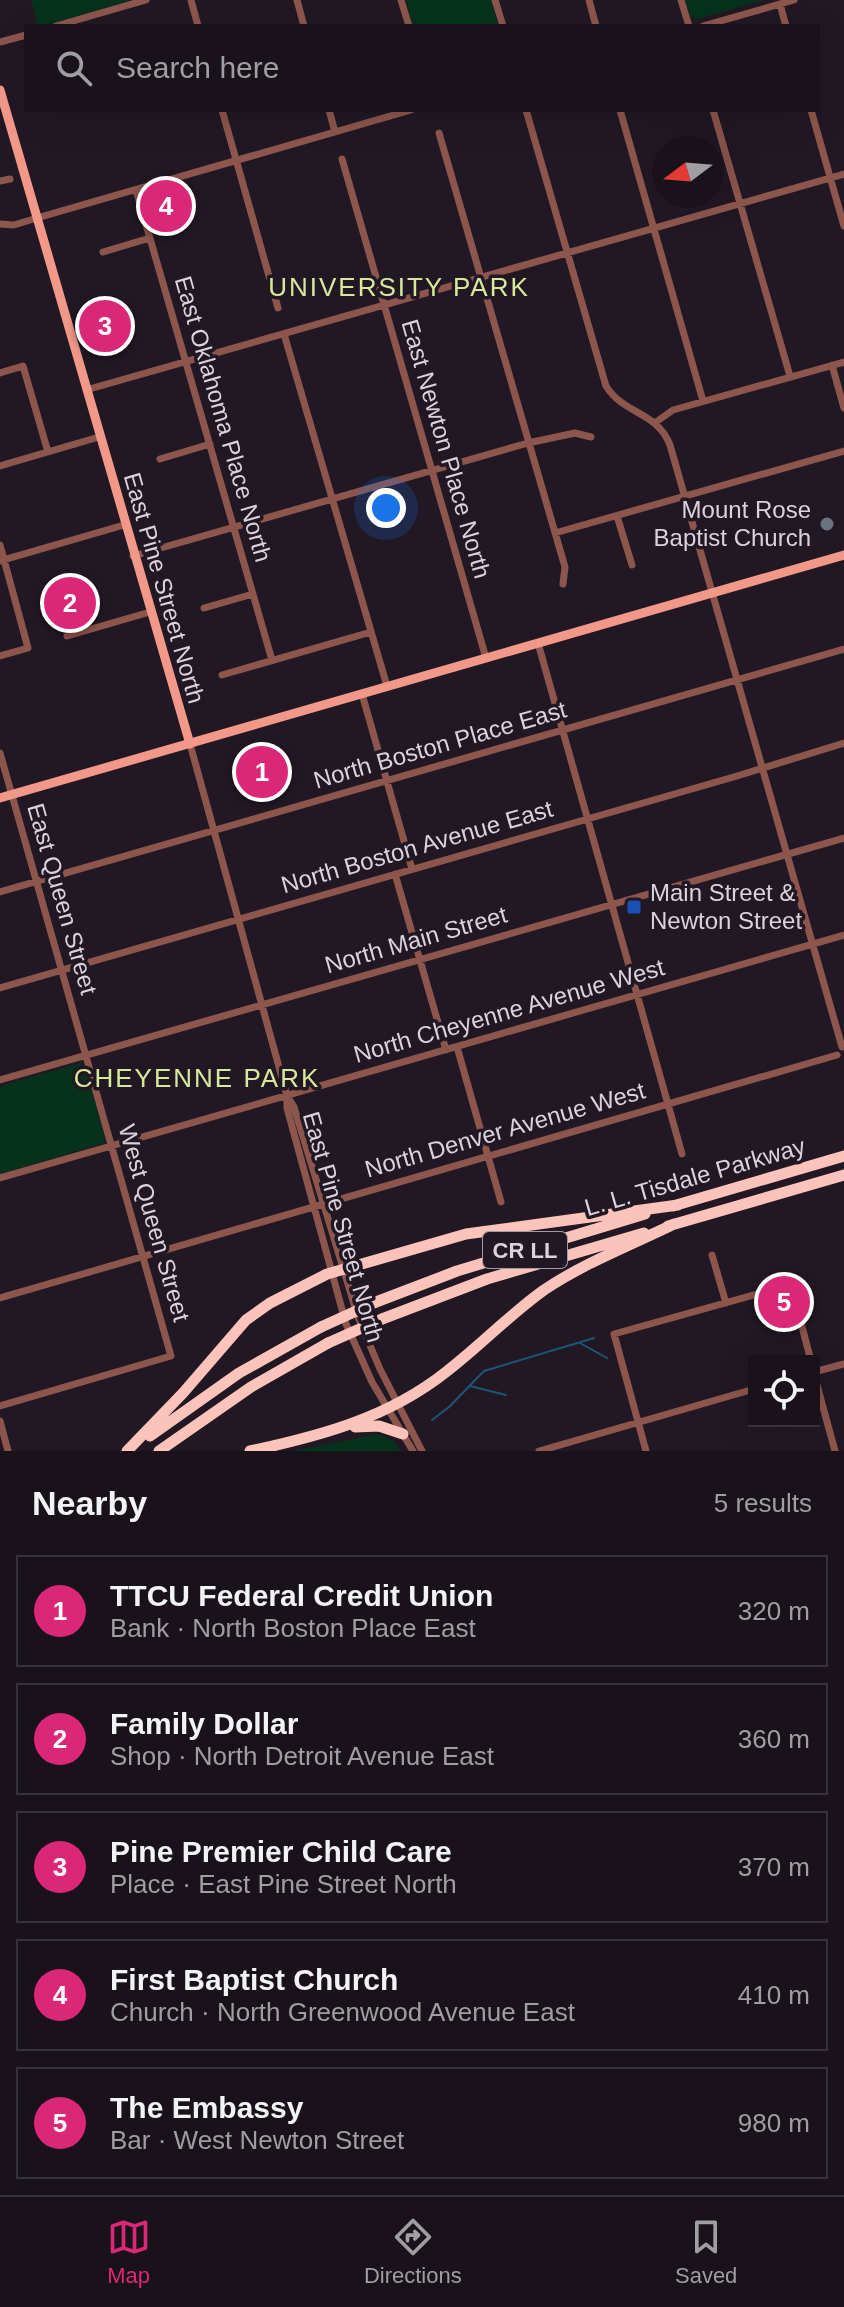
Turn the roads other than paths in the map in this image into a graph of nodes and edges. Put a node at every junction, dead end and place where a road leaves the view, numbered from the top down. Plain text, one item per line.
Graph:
1 (146, 0) edge
2 (191, 0) edge
3 (297, 0) edge
4 (401, 0) edge
5 (495, 0) edge
6 (589, 0) edge
7 (681, 0) edge
8 (794, 0) edge
9 (780, 4) junction
10 (63, 24) edge
11 (197, 24) edge
12 (303, 24) edge
13 (408, 24) edge
14 (502, 24) edge
15 (595, 24) edge
16 (688, 24) edge
17 (710, 24) edge
18 (785, 24) edge
19 (24, 36) edge
20 (0, 42) edge
21 (0, 90) edge
22 (223, 112) edge
23 (330, 112) edge
24 (404, 112) edge
25 (527, 112) edge
26 (621, 112) edge
27 (714, 112) edge
28 (812, 112) edge
29 (335, 132) junction
30 (439, 133) dead end
31 (342, 159) dead end
32 (236, 161) junction
33 (844, 174) edge
34 (830, 178) junction
35 (10, 179) dead end
36 (0, 181) edge
37 (136, 190) junction
38 (740, 204) junction
39 (37, 218) junction
40 (0, 224) edge
41 (844, 226) edge
42 (653, 229) junction
43 (150, 238) junction
44 (103, 252) dead end
45 (567, 254) junction
46 (481, 280) junction
47 (383, 305) junction
48 (278, 308) dead end
49 (284, 334) junction
50 (186, 362) junction
51 (844, 362) edge
52 (832, 365) junction
53 (0, 373) edge
54 (790, 376) junction
55 (86, 390) junction
56 (703, 401) junction
57 (844, 408) edge
58 (656, 422) junction
59 (99, 437) junction
60 (591, 437) dead end
61 (528, 443) junction
62 (210, 444) junction
63 (844, 451) edge
64 (48, 452) junction
65 (160, 459) dead end
66 (0, 466) edge
67 (433, 471) junction
68 (684, 496) junction
69 (333, 500) junction
70 (617, 516) junction
71 (124, 525) junction
72 (234, 528) junction
73 (555, 533) junction
74 (0, 545) edge
75 (844, 555) edge
76 (133, 556) junction
77 (2, 560) edge
78 (632, 565) dead end
79 (563, 584) dead end
80 (713, 593) junction
81 (253, 594) junction
82 (204, 608) dead end
83 (150, 612) junction
84 (371, 632) junction
85 (67, 636) dead end
86 (538, 643) junction
87 (844, 649) edge
88 (0, 656) edge
89 (486, 658) junction
90 (272, 660) junction
91 (222, 675) dead end
92 (737, 679) junction
93 (387, 686) junction
94 (362, 694) junction
95 (562, 731) junction
96 (844, 743) edge
97 (190, 744) junction
98 (0, 753) edge
99 (762, 768) junction
100 (387, 781) junction
101 (12, 795) junction
102 (0, 798) edge
103 (587, 819) junction
104 (214, 831) junction
105 (844, 838) edge
106 (787, 854) junction
107 (412, 869) junction
108 (395, 874) junction
109 (36, 882) junction
110 (0, 892) edge
111 (612, 905) junction
112 (237, 920) junction
113 (844, 935) edge
114 (812, 944) junction
115 (419, 960) junction
116 (62, 970) junction
117 (0, 988) edge
118 (637, 994) junction
119 (261, 1005) junction
120 (457, 1047) junction
121 (446, 1050) junction
122 (842, 1052) edge
123 (86, 1056) junction
124 (0, 1080) edge
125 (287, 1096) junction
126 (669, 1103) junction
127 (112, 1146) junction
128 (682, 1154) dead end
129 (488, 1156) junction
130 (844, 1156) edge
131 (844, 1175) edge
132 (0, 1178) edge
133 (501, 1202) dead end
134 (318, 1205) junction
135 (678, 1205) junction
136 (674, 1224) junction
137 (712, 1255) dead end
138 (143, 1256) junction
139 (337, 1270) junction
140 (0, 1298) edge
141 (726, 1303) junction
142 (809, 1355) edge
143 (844, 1364) edge
144 (820, 1371) edge
145 (748, 1391) edge
146 (820, 1395) edge
147 (0, 1406) edge
148 (393, 1406) junction
149 (0, 1421) edge
150 (637, 1422) junction
151 (342, 1428) junction
152 (403, 1434) junction
153 (8, 1451) edge
154 (129, 1451) edge
155 (159, 1451) edge
156 (250, 1451) edge
157 (413, 1451) edge
158 (422, 1451) edge
159 (539, 1451) edge
160 (646, 1451) edge
161 (835, 1451) edge

1 - 10 street
2 - 11 street
3 - 12 street
4 - 13 street
5 - 14 street
6 - 15 street
7 - 16 street
8 - 9 street
9 - 17 street
9 - 18 street
19 - 20 street
21 - 39 main road, East Pine Street North
22 - 32 street
23 - 29 street
24 - 29 street
25 - 45 street
26 - 42 street
27 - 38 street
28 - 34 street
29 - 32 street
30 - 46 street
31 - 47 street, East Newton Place North
32 - 37 street
32 - 48 street
33 - 34 street
34 - 38 street
34 - 41 street
35 - 36 street
37 - 39 street
37 - 43 street, East Oklahoma Place North
38 - 42 street
38 - 54 street
39 - 40 street
39 - 55 main road, East Pine Street North
42 - 45 street
42 - 56 street
43 - 44 street
43 - 50 street, East Oklahoma Place North
45 - 46 street
45 - 58 street
46 - 47 street
46 - 61 street
47 - 49 street
47 - 67 street, East Newton Place North
49 - 50 street
49 - 69 street
50 - 55 street
50 - 62 street, East Oklahoma Place North
51 - 52 street
52 - 54 street
52 - 57 street
53 - 64 street
54 - 56 street
55 - 59 main road, East Pine Street North
56 - 58 street
58 - 68 street
59 - 64 street
59 - 71 main road, East Pine Street North
60 - 61 street
61 - 67 street
61 - 73 street
62 - 65 street
62 - 72 street, East Oklahoma Place North
63 - 68 street
64 - 66 street
67 - 69 street
67 - 89 street, East Newton Place North
68 - 70 street
68 - 80 street
69 - 72 street
69 - 84 street
70 - 73 street
70 - 78 street
71 - 76 main road, East Pine Street North
71 - 77 street
72 - 76 street
72 - 81 street, East Oklahoma Place North
73 - 79 street
74 - 77 street
75 - 80 main road
76 - 83 main road, East Pine Street North
77 - 88 street
80 - 86 main road
80 - 92 street
81 - 82 street
81 - 90 street, East Oklahoma Place North
83 - 85 street
83 - 97 main road, East Pine Street North
84 - 90 street
84 - 93 street
86 - 89 main road
86 - 95 street
87 - 92 street, North Boston Place East
89 - 93 main road
90 - 91 street
92 - 95 street, North Boston Place East
92 - 99 street
93 - 94 main road
94 - 97 main road
94 - 100 street
95 - 100 street, North Boston Place East
95 - 103 street
96 - 99 street, North Boston Avenue East
97 - 101 main road
97 - 104 street, East Pine Street North
98 - 101 street, East Queen Street
99 - 103 street, North Boston Avenue East
99 - 106 street
100 - 104 street, North Boston Place East
100 - 107 street
101 - 102 main road
101 - 109 street, East Queen Street
103 - 107 street, North Boston Avenue East
103 - 111 street
104 - 109 street, North Boston Place East
104 - 112 street, East Pine Street North
105 - 106 street, North Main Street
106 - 111 street, North Main Street
106 - 114 street
107 - 108 street, North Boston Avenue East
108 - 112 street, North Boston Avenue East
108 - 115 street
109 - 110 street, North Boston Place East
109 - 116 street, East Queen Street
111 - 115 street, North Main Street
111 - 118 street
112 - 116 street, North Boston Avenue East
112 - 119 street, East Pine Street North
113 - 114 street, North Cheyenne Avenue West
114 - 118 street, North Cheyenne Avenue West
114 - 122 street
115 - 119 street, North Main Street
115 - 121 street
116 - 117 street, North Boston Avenue East
116 - 123 street, East Queen Street
118 - 120 street, North Cheyenne Avenue West
118 - 126 street
119 - 123 street, North Main Street
119 - 125 street, East Pine Street North
120 - 121 street, North Cheyenne Avenue West
120 - 129 street
121 - 125 street, North Cheyenne Avenue West
122 - 126 street, North Denver Avenue West
123 - 124 street, North Main Street
123 - 127 street, West Queen Street
125 - 127 street, North Cheyenne Avenue West
125 - 134 street, East Pine Street North
126 - 128 street
126 - 129 street, North Denver Avenue West
127 - 132 street, North Cheyenne Avenue West
127 - 138 street, West Queen Street
129 - 133 street
129 - 134 street, North Denver Avenue West
130 - 135 highway, L. L. Tisdale Parkway / CR LL
131 - 136 highway, L. L. Tisdale Parkway / CR LL
134 - 138 street, North Denver Avenue West
134 - 139 street, East Pine Street North
135 - 139 highway
135 - 154 highway, L. L. Tisdale Parkway / CR LL, bridge
136 - 148 highway
136 - 155 highway, L. L. Tisdale Parkway / CR LL, bridge
137 - 141 street
138 - 140 street, North Denver Avenue West
138 - 147 street, West Queen Street
139 - 148 street, East Pine Street North
139 - 148 street, East Pine Street North
139 - 154 highway
141 - 142 street
141 - 150 street
143 - 144 street
145 - 150 street
146 - 161 street
148 - 151 highway
148 - 152 street
148 - 158 street
149 - 153 street
150 - 159 street
150 - 160 street
151 - 152 highway
151 - 156 highway
152 - 157 street

